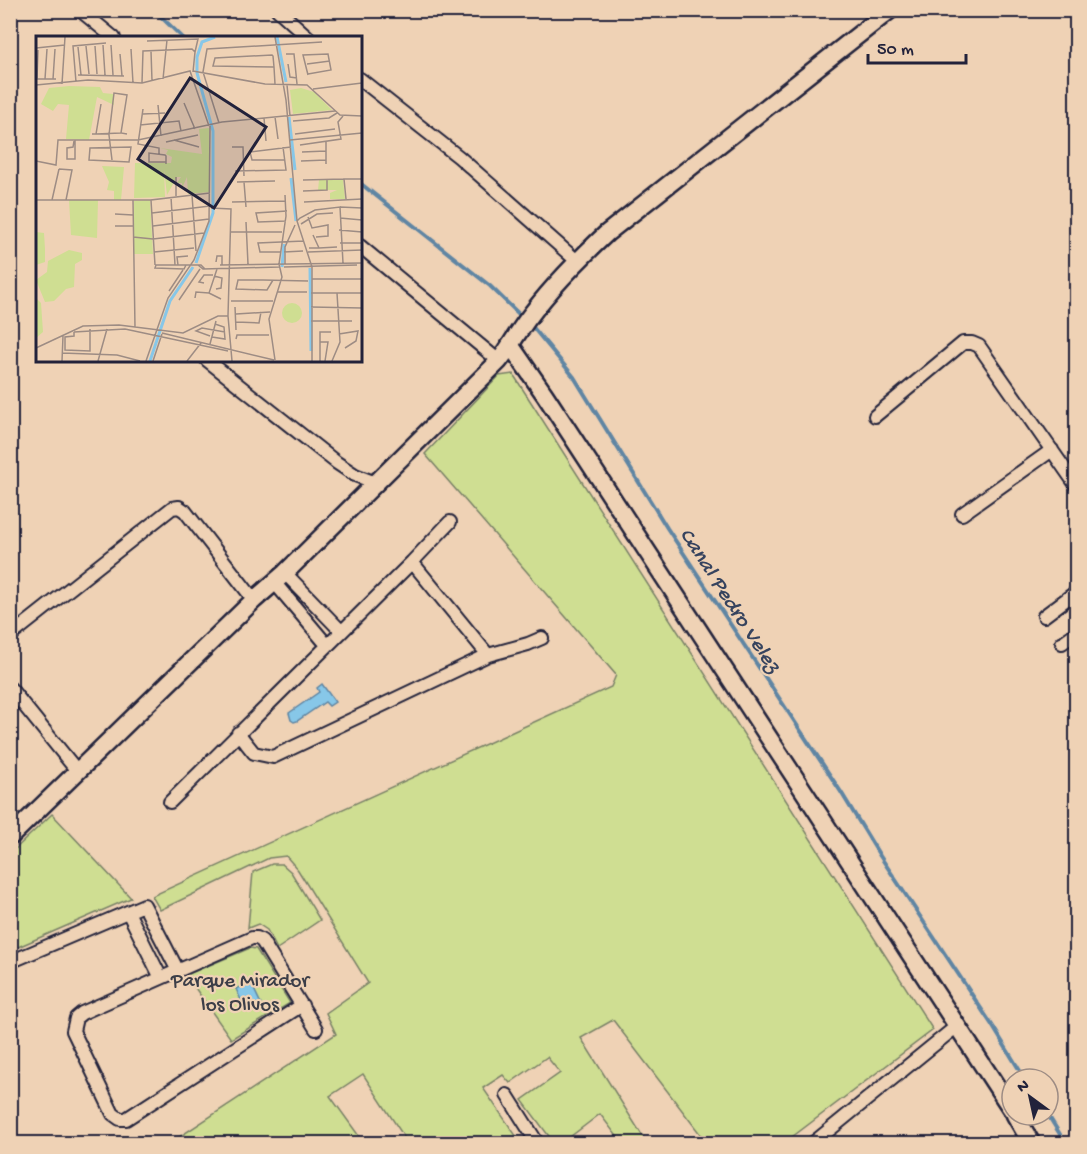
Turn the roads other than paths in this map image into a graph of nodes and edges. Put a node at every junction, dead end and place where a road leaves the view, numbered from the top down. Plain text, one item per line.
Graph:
1 (80, 10) edge
2 (278, 10) edge
3 (890, 10) edge
4 (112, 36) edge
5 (307, 36) edge
6 (362, 81) edge
7 (362, 248) edge
8 (577, 261) junction
9 (511, 346) junction
10 (499, 361) junction
11 (210, 362) edge
12 (875, 416) dead end
13 (1052, 450) junction
14 (376, 483) junction
15 (1077, 484) edge
16 (963, 514) dead end
17 (450, 522) dead end
18 (412, 562) junction
19 (280, 578) junction
20 (1077, 592) edge
21 (254, 600) junction
22 (1044, 616) dead end
23 (341, 631) junction
24 (1077, 633) edge
25 (10, 636) edge
26 (542, 638) dead end
27 (1062, 643) dead end
28 (327, 645) junction
29 (488, 655) junction
30 (10, 688) edge
31 (238, 733) junction
32 (78, 772) junction
33 (170, 801) dead end
34 (10, 837) edge
35 (128, 912) junction
36 (10, 962) edge
37 (178, 971) junction
38 (161, 978) junction
39 (302, 1005) junction
40 (957, 1026) junction
41 (316, 1029) dead end
42 (1000, 1092) edge
43 (507, 1095) dead end
44 (1022, 1127) edge
45 (538, 1143) edge
46 (812, 1143) edge
47 (1032, 1143) edge

1 - 4 street
2 - 5 street
3 - 8 street
6 - 8 street
7 - 10 street
8 - 9 street
9 - 10 street
9 - 40 street
10 - 14 street
11 - 14 street
12 - 13 street
13 - 15 street
13 - 16 street
14 - 19 street
17 - 18 street
18 - 23 street
18 - 29 street
19 - 21 street
19 - 23 street
19 - 28 street
20 - 22 street
21 - 25 street
21 - 32 street
23 - 28 street
24 - 27 street
26 - 29 street
28 - 31 street
29 - 31 street
30 - 32 street
31 - 33 street
32 - 34 street
35 - 36 street
35 - 37 street
35 - 38 street
37 - 38 street
37 - 39 street
38 - 39 street
39 - 41 street
40 - 42 street
40 - 46 street
43 - 45 street
44 - 47 street

